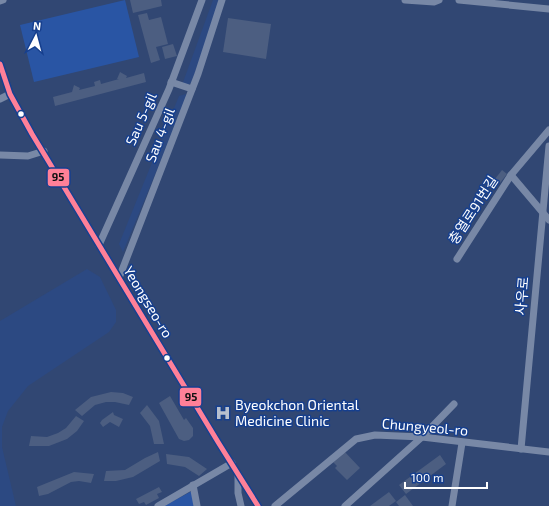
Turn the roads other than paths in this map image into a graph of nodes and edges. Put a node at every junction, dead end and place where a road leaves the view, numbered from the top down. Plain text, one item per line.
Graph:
1 (202, 0) edge
2 (222, 0) edge
3 (405, 0) edge
4 (439, 0) edge
5 (459, 0) edge
6 (549, 9) edge
7 (0, 64) edge
8 (172, 82) junction
9 (192, 89) junction
10 (10, 94) junction
11 (0, 99) edge
12 (549, 130) edge
13 (549, 146) edge
14 (44, 151) junction
15 (0, 154) edge
16 (511, 175) junction
17 (543, 212) junction
18 (549, 220) edge
19 (99, 245) junction
20 (457, 260) dead end
21 (119, 278) junction
22 (454, 404) dead end
23 (422, 438) junction
24 (462, 443) junction
25 (521, 449) junction
26 (549, 452) edge
27 (232, 464) junction
28 (238, 474) junction
29 (193, 485) junction
30 (158, 506) edge
31 (197, 506) edge
32 (241, 506) edge
33 (258, 506) edge
34 (275, 506) edge
35 (345, 506) edge
36 (452, 506) edge

1 - 8 street, Sau 5-gil
2 - 9 street, Sau 4-gil
3 - 4 street
5 - 6 street
7 - 10 street, Yeongseo-ro
8 - 9 street
8 - 19 street, Sau 5-gil
9 - 21 street, Sau 4-gil
10 - 11 street
10 - 14 street, Yeongseo-ro
12 - 16 street, 충열로91번길
13 - 17 street, 사우로
14 - 15 street
14 - 19 street, Yeongseo-ro
16 - 17 street, 충열로91번길
16 - 20 street, 충열로91번길
17 - 18 street, 충열로91번길
17 - 25 street, 사우로
19 - 21 street, Yeongseo-ro
21 - 27 street, Yeongseo-ro
22 - 23 street
23 - 24 street, Chungyeol-ro
23 - 34 street, Chungyeol-ro
23 - 35 street
24 - 25 street, Chungyeol-ro
24 - 36 street
25 - 26 street, Chungyeol-ro
27 - 28 street, Yeongseo-ro
27 - 29 street
28 - 32 street
28 - 33 street, Yeongseo-ro
29 - 30 street
29 - 31 street

